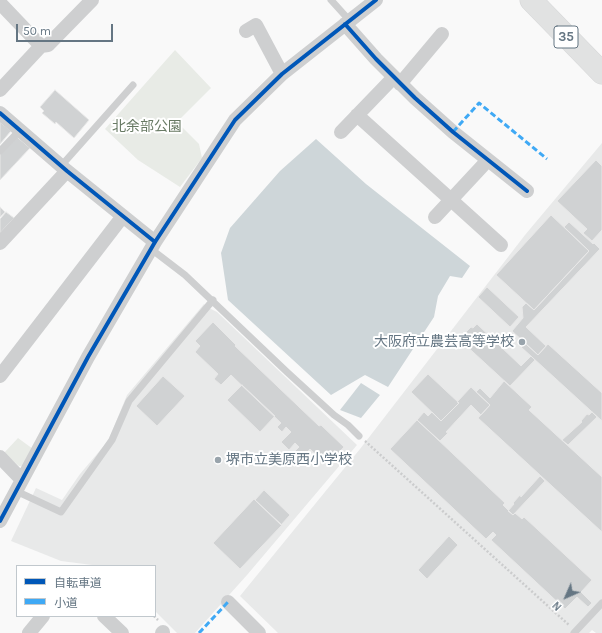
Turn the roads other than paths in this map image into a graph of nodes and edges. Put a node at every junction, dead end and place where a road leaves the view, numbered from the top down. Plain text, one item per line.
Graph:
1 (92, 0) edge
2 (331, 0) edge
3 (376, 0) edge
4 (531, 0) edge
5 (0, 4) edge
6 (347, 22) junction
7 (246, 31) dead end
8 (442, 34) dead end
9 (41, 46) junction
10 (602, 73) edge
11 (282, 74) junction
12 (397, 80) junction
13 (133, 85) dead end
14 (0, 90) edge
15 (0, 113) edge
16 (357, 115) junction
17 (20, 130) junction
18 (341, 132) dead end
19 (0, 151) edge
20 (488, 160) junction
21 (64, 169) junction
22 (528, 190) dead end
23 (451, 199) junction
24 (123, 216) junction
25 (435, 217) dead end
26 (0, 243) edge
27 (501, 245) dead end
28 (153, 246) junction
29 (213, 300) junction
30 (0, 376) edge
31 (359, 436) road end
32 (0, 457) edge
33 (19, 485) junction
34 (0, 521) edge
35 (228, 602) dead end
36 (602, 603) edge
37 (42, 617) edge
38 (105, 617) edge
39 (575, 632) edge
40 (29, 633) edge
41 (122, 633) edge
42 (259, 633) edge

1 - 9 street
2 - 6 lane
3 - 6 street
4 - 10 main road, 35
5 - 9 street
6 - 11 street
6 - 12 street
7 - 11 street
8 - 12 street
9 - 14 street
11 - 28 street
12 - 16 street
12 - 20 street
13 - 21 lane
15 - 17 street
16 - 18 street
16 - 23 street
17 - 19 lane
17 - 21 street
20 - 22 street
20 - 23 street
21 - 24 street
21 - 26 street
23 - 25 street
23 - 27 street
24 - 28 street
24 - 30 street
28 - 29 lane
28 - 33 street
29 - 31 lane
29 - 33 lane
32 - 33 street
33 - 34 street
35 - 42 street
36 - 39 lane
37 - 40 street
38 - 41 street

